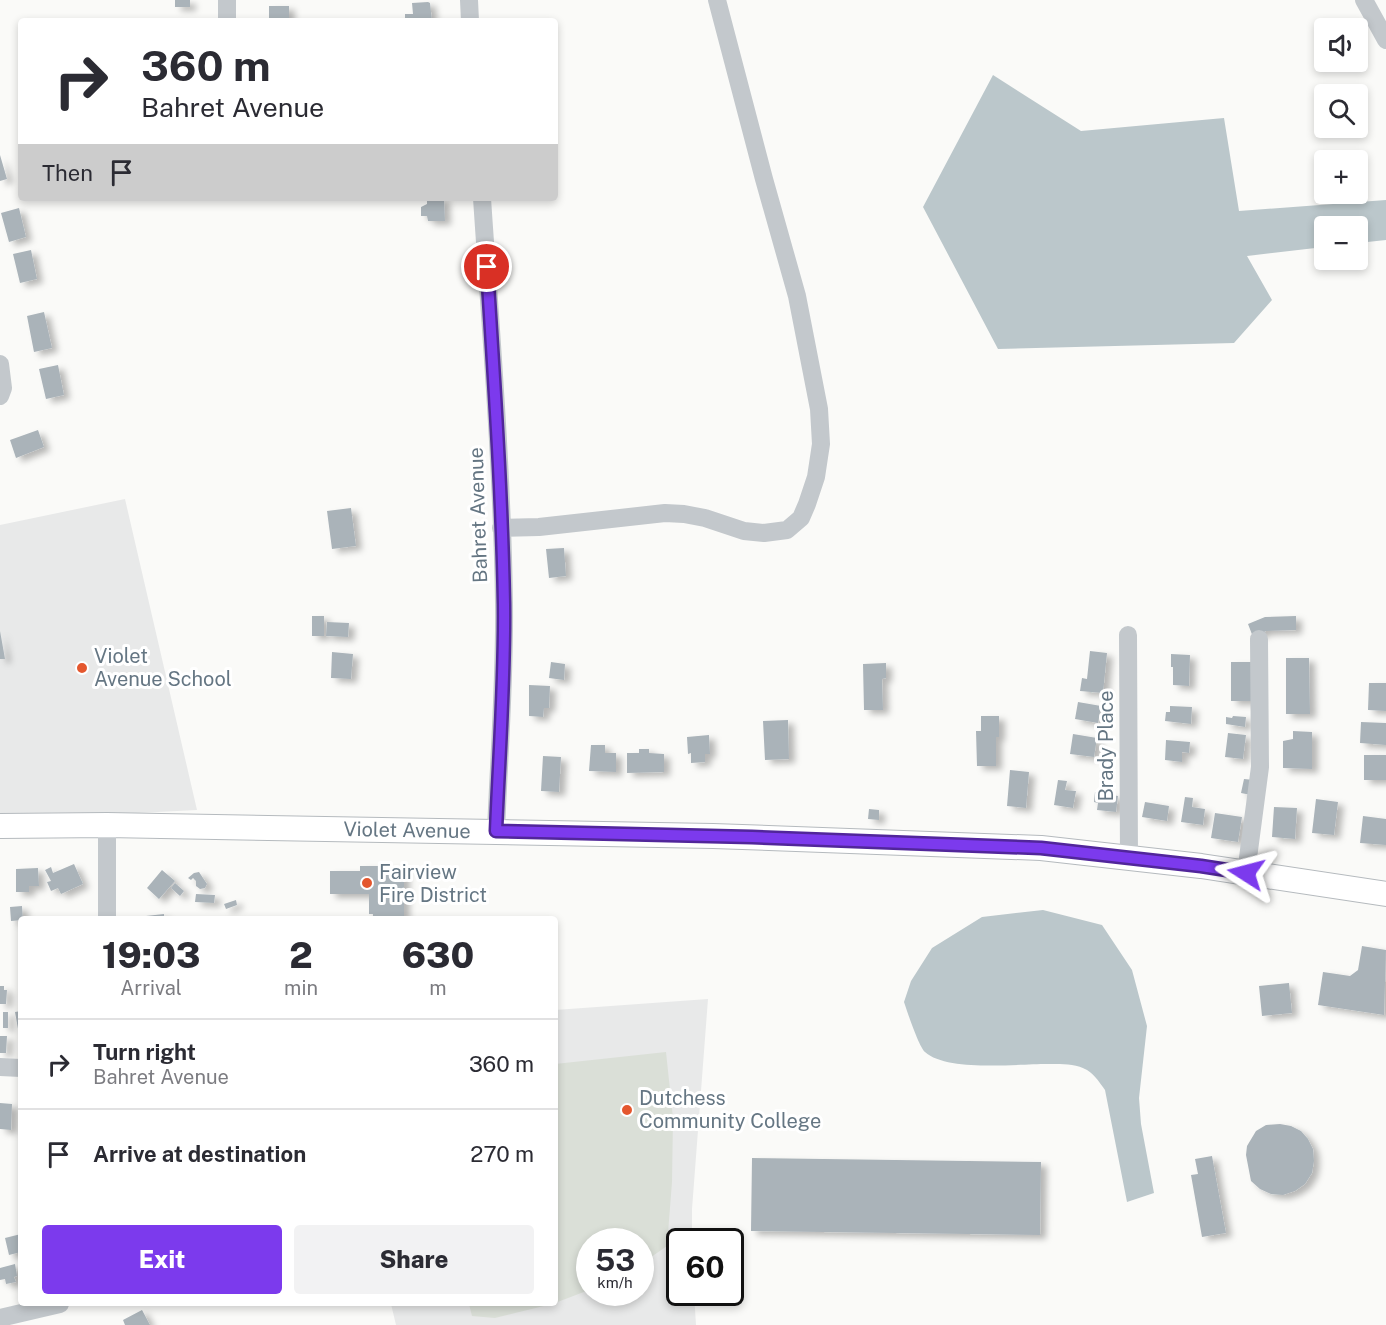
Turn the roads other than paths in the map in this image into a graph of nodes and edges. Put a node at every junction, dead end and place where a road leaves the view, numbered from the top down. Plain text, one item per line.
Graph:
1 (227, 0) edge
2 (469, 0) edge
3 (717, 0) edge
4 (1364, 0) edge
5 (227, 18) edge
6 (470, 18) edge
7 (1386, 40) edge
8 (482, 201) edge
9 (0, 364) edge
10 (0, 396) edge
11 (501, 528) junction
12 (1128, 635) dead end
13 (1259, 639) dead end
14 (107, 825) junction
15 (0, 826) edge
16 (496, 831) junction
17 (1130, 858) junction
18 (1246, 873) junction
19 (1386, 894) edge
20 (107, 916) edge
21 (0, 1067) edge
22 (18, 1068) edge
23 (51, 1306) edge
24 (0, 1318) edge

1 - 5 street
2 - 6 street
3 - 11 street
4 - 7 street
8 - 11 street, Bahret Avenue
9 - 10 street
11 - 16 street, Bahret Avenue
12 - 17 street, Brady Place
13 - 18 street
14 - 15 main road, Violet Avenue
14 - 16 main road, Violet Avenue
14 - 20 street
16 - 17 main road, Violet Avenue
17 - 18 main road, Violet Avenue
18 - 19 main road, Violet Avenue
21 - 22 street
23 - 24 street

